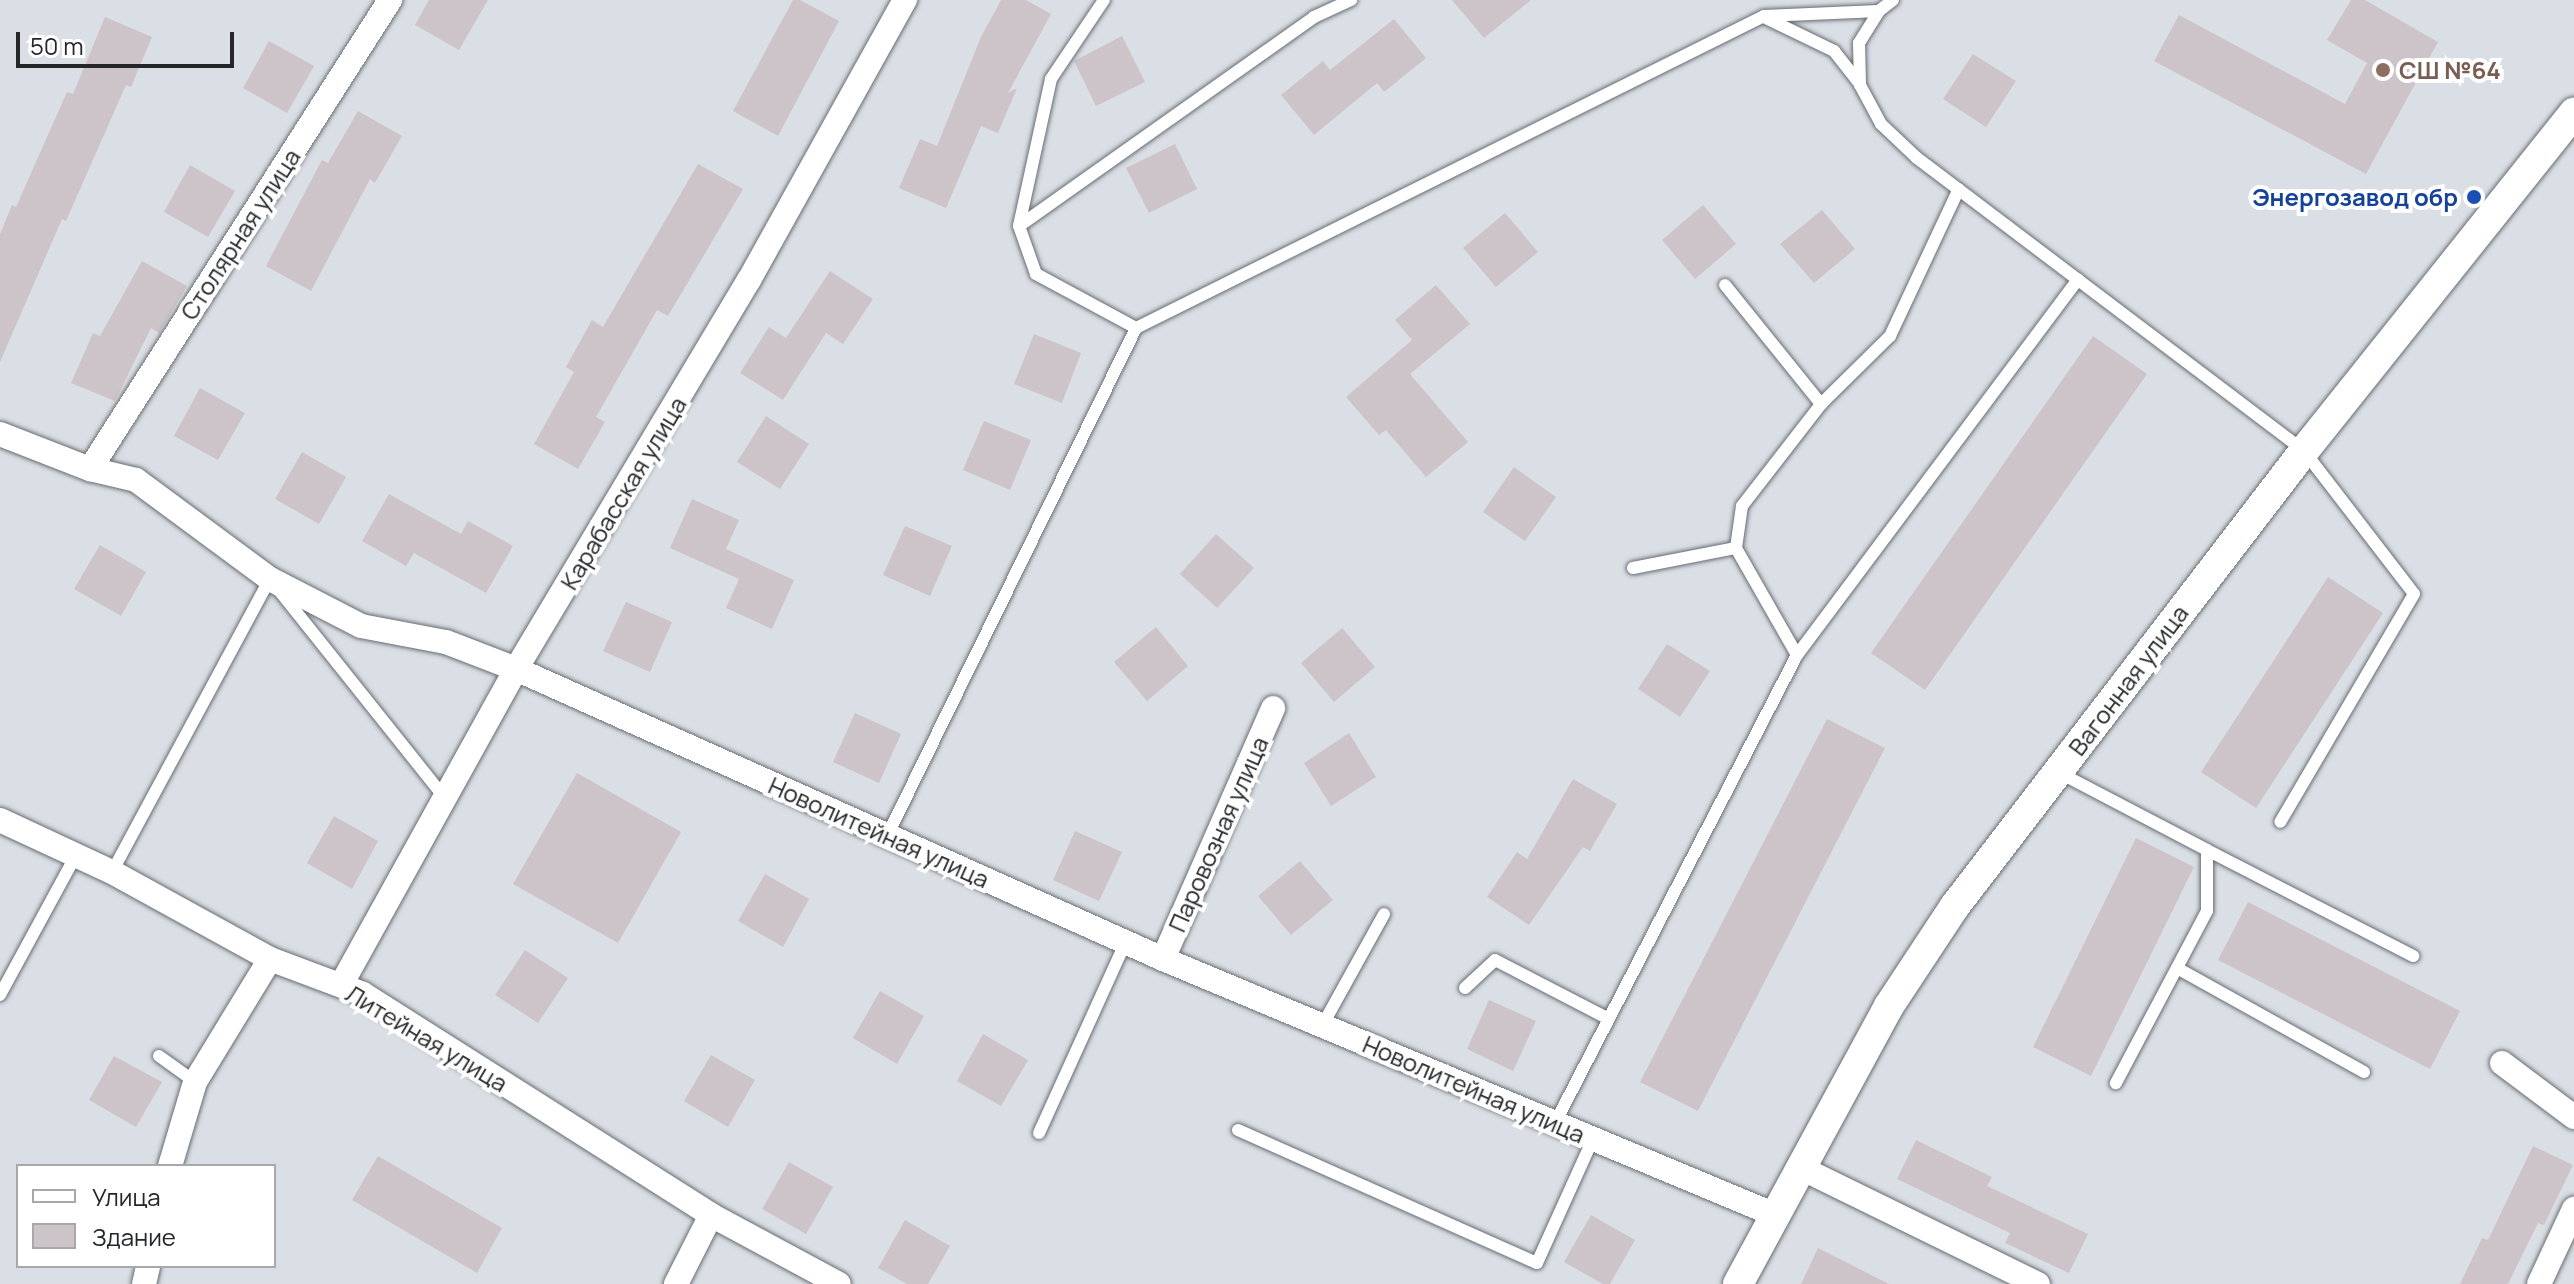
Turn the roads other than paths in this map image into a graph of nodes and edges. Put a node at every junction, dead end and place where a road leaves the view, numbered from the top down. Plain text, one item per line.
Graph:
1 (390, 0) edge
2 (905, 0) edge
3 (1104, 0) edge
4 (1351, 0) edge
5 (1893, 0) edge
6 (1879, 11) junction
7 (1764, 16) junction
8 (1860, 85) junction
9 (2574, 113) edge
10 (1959, 189) junction
11 (1019, 226) junction
12 (2078, 279) junction
13 (1725, 285) dead end
14 (1136, 328) junction
15 (1821, 404) junction
16 (0, 434) edge
17 (2304, 451) junction
18 (90, 469) junction
19 (1736, 548) junction
20 (1633, 568) dead end
21 (270, 579) junction
22 (1797, 655) junction
23 (516, 669) junction
24 (1273, 708) dead end
25 (2058, 772) junction
26 (445, 798) junction
27 (0, 820) edge
28 (2280, 822) dead end
29 (887, 836) junction
30 (2207, 850) junction
31 (75, 857) junction
32 (112, 872) junction
33 (1384, 914) dead end
34 (1125, 943) junction
35 (2413, 956) dead end
36 (270, 959) junction
37 (1163, 959) junction
38 (2177, 968) junction
39 (341, 985) junction
40 (1465, 988) dead end
41 (0, 995) edge
42 (1609, 1019) junction
43 (1322, 1026) junction
44 (159, 1056) dead end
45 (2502, 1063) dead end
46 (2364, 1072) dead end
47 (195, 1082) junction
48 (2116, 1083) dead end
49 (2574, 1117) edge
50 (1555, 1123) junction
51 (1238, 1130) dead end
52 (1039, 1133) dead end
53 (1593, 1139) junction
54 (171, 1164) edge
55 (1799, 1167) junction
56 (2574, 1209) edge
57 (1773, 1214) junction
58 (711, 1215) junction
59 (676, 1284) edge
60 (839, 1284) edge
61 (1738, 1284) edge
62 (2038, 1284) edge
63 (2539, 1284) edge

1 - 18 street, Столярная улица
2 - 23 street, Карабасская улица
3 - 11 lane
4 - 11 lane
5 - 6 lane
6 - 7 lane
6 - 8 lane
7 - 8 lane
7 - 14 lane
8 - 10 lane
9 - 17 street, Вагонная улица
10 - 12 lane
10 - 15 lane
11 - 14 lane
12 - 17 lane
12 - 22 lane
13 - 15 lane
14 - 29 lane
15 - 19 lane
16 - 18 street, Новолитейная улица
17 - 25 street, Вагонная улица
17 - 28 lane
18 - 21 street, Новолитейная улица
19 - 20 lane
19 - 22 lane
21 - 23 street, Новолитейная улица
21 - 26 lane
21 - 32 lane
22 - 42 lane
23 - 26 street, Карабасская улица
23 - 29 street, Новолитейная улица
24 - 37 street, Паровозная улица
25 - 30 lane
25 - 55 street, Вагонная улица
26 - 39 street, Карабасская улица
27 - 31 street, Литейная улица
29 - 34 street, Новолитейная улица
30 - 35 lane
30 - 38 lane
31 - 32 street, Литейная улица
31 - 41 lane
32 - 36 street, Литейная улица
33 - 43 lane
34 - 37 street, Новолитейная улица
34 - 52 lane
36 - 39 street, Литейная улица
36 - 47 street
37 - 43 street, Новолитейная улица
38 - 46 lane
38 - 48 lane
39 - 58 street, Литейная улица
40 - 42 lane
42 - 50 lane
43 - 50 street, Новолитейная улица
44 - 47 lane
45 - 49 street
47 - 54 street
50 - 53 street, Новолитейная улица
51 - 53 lane
53 - 57 street, Новолитейная улица
55 - 57 street, Вагонная улица
55 - 62 street
56 - 63 street
57 - 61 street, Вагонная улица
58 - 59 street
58 - 60 street, Литейная улица

